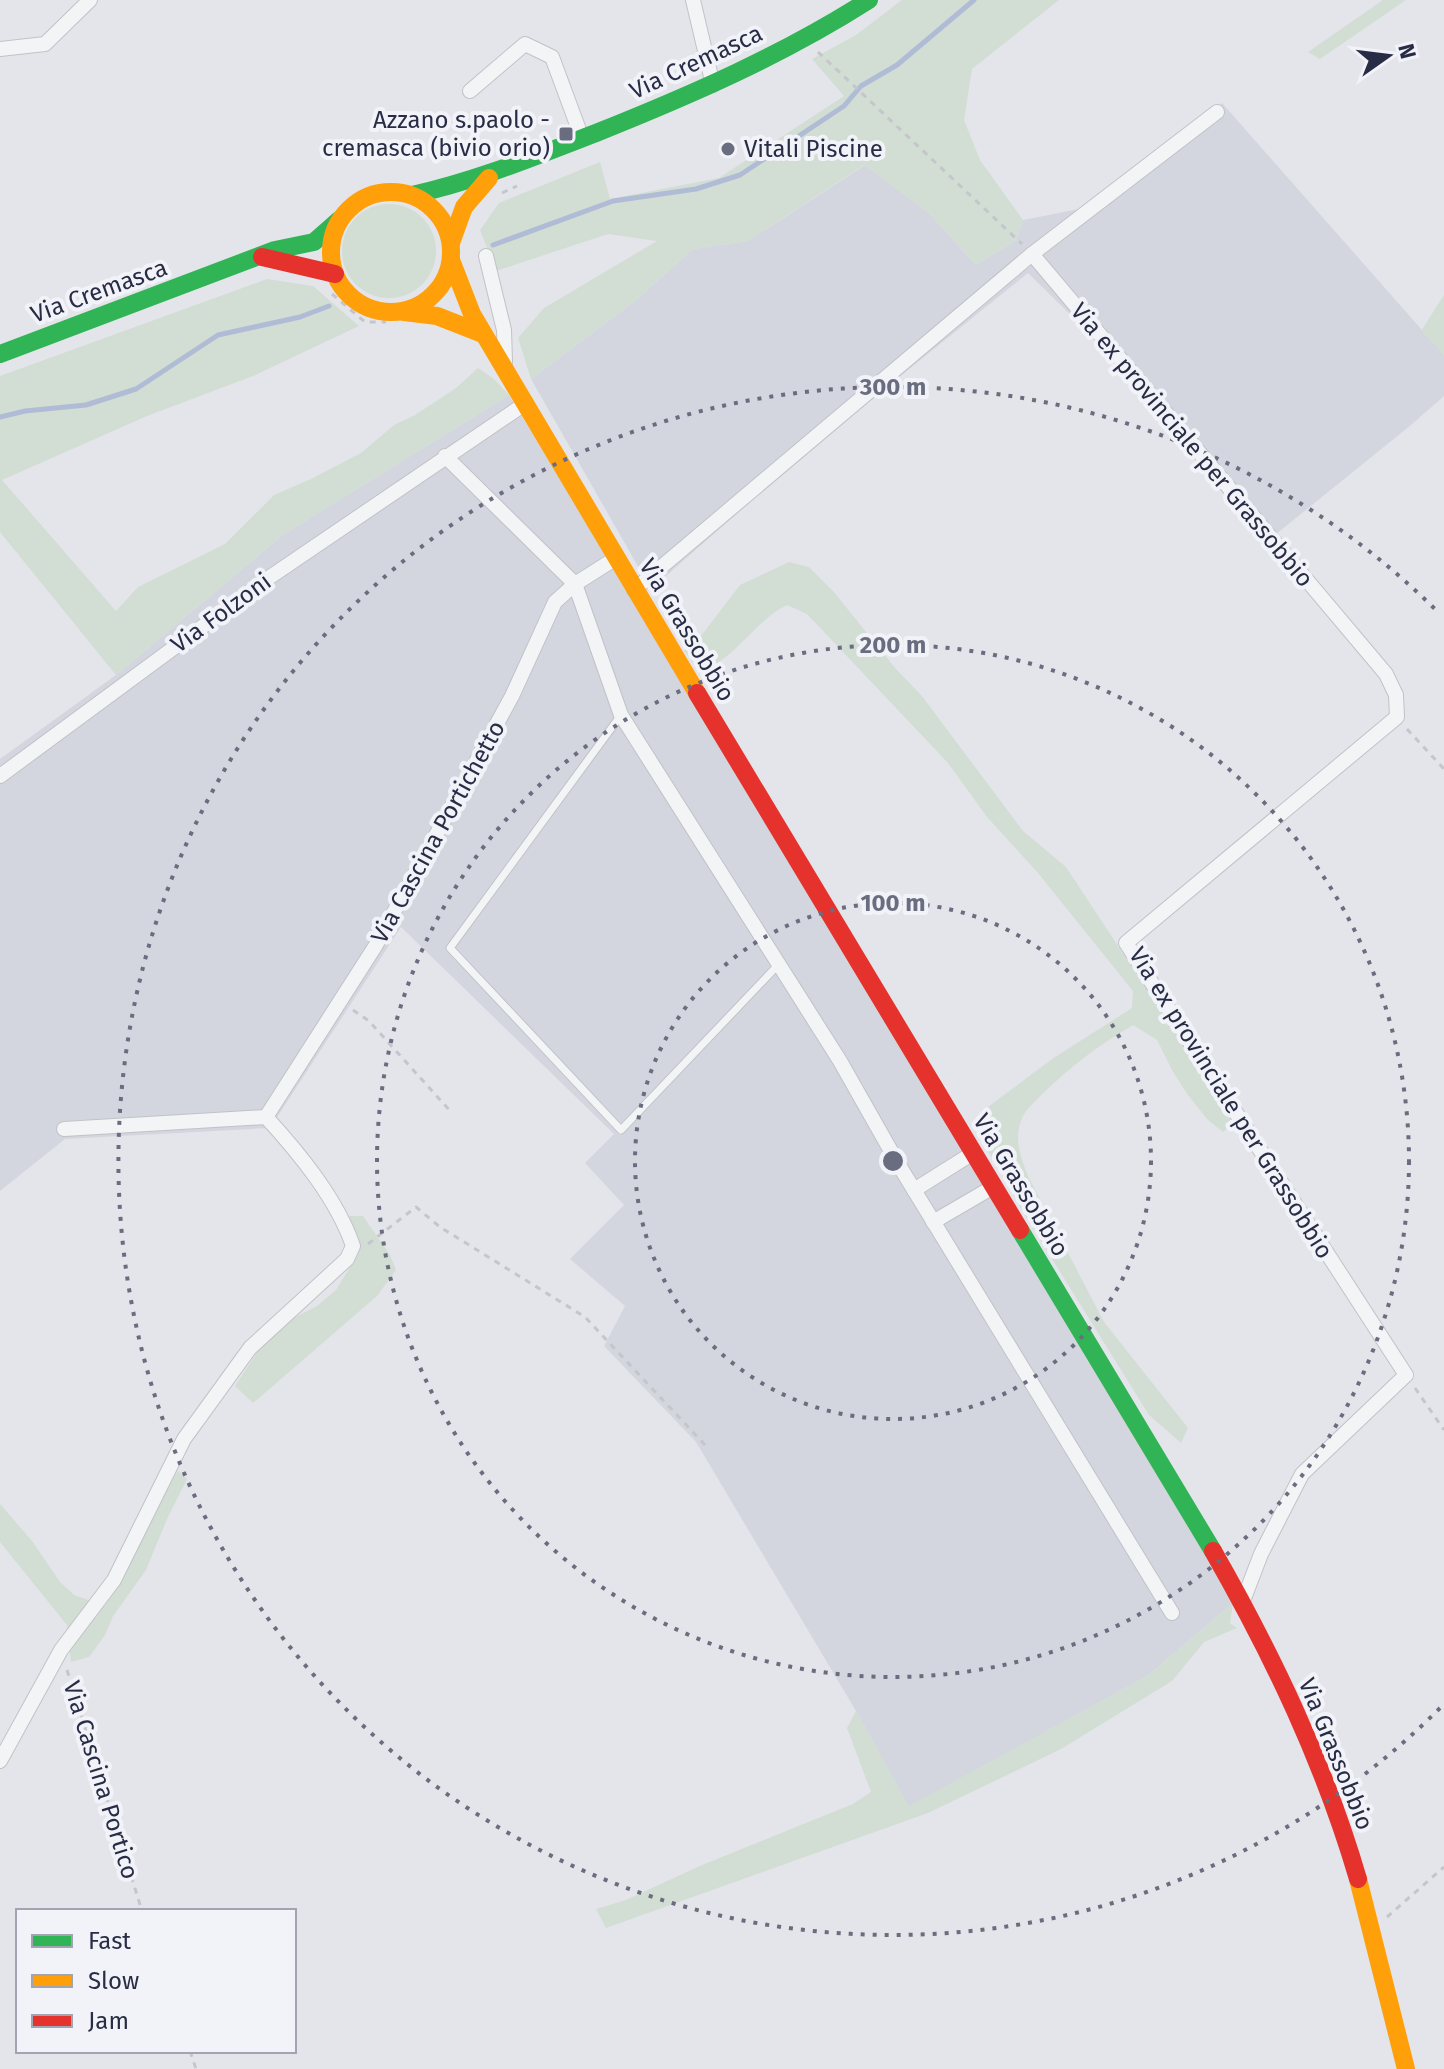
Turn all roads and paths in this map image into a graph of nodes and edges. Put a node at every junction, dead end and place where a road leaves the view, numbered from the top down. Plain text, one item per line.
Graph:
1 (90, 0) edge
2 (693, 0) edge
3 (869, 0) edge
4 (0, 49) edge
5 (815, 49) dead end
6 (713, 85) junction
7 (470, 91) dead end
8 (1217, 112) dead end
9 (582, 138) junction
10 (498, 171) junction
11 (412, 195) junction
12 (340, 219) junction
13 (451, 252) junction
14 (1032, 254) junction
15 (486, 256) dead end
16 (260, 257) junction
17 (335, 274) junction
18 (398, 312) junction
19 (483, 334) junction
20 (0, 354) edge
21 (505, 366) junction
22 (526, 403) junction
23 (445, 456) junction
24 (616, 558) junction
25 (575, 584) junction
26 (634, 590) junction
27 (621, 715) junction
28 (1397, 717) junction
29 (1444, 769) edge
30 (0, 776) edge
31 (779, 964) junction
32 (340, 1001) junction
33 (452, 1113) dead end
34 (266, 1117) junction
35 (64, 1129) dead end
36 (973, 1153) junction
37 (993, 1187) junction
38 (914, 1190) junction
39 (933, 1222) junction
40 (353, 1246) junction
41 (1406, 1375) junction
42 (1444, 1430) edge
43 (706, 1446) dead end
44 (1243, 1601) junction
45 (1172, 1613) dead end
46 (61, 1650) junction
47 (0, 1761) edge
48 (1444, 1867) edge
49 (141, 1909) edge
50 (1372, 1930) junction
51 (1406, 2069) edge

1 - 4 street
2 - 6 street
3 - 6 street, Via Cremasca
5 - 14 path
6 - 9 street, Via Cremasca
7 - 9 street
8 - 14 street
9 - 10 street, Via Cremasca
10 - 11 street, Via Cremasca
10 - 13 street, Via Cremasca
11 - 12 street
11 - 13 street
12 - 16 street, Via Cremasca
12 - 17 street
13 - 18 street
13 - 19 street, Via Grassobbio
14 - 26 street
14 - 28 street, Via ex provinciale per Grassobbio
15 - 21 street, Via Grassobbio
16 - 17 street
16 - 20 street, Via Cremasca
17 - 18 street
18 - 19 street
19 - 21 street, Via Grassobbio
21 - 22 street, Via Grassobbio
22 - 23 street, Via Folzoni
22 - 24 street, Via Grassobbio
23 - 25 street
23 - 30 street, Via Folzoni
24 - 25 street, Via Cascina Portichetto
24 - 26 street, Via Grassobbio
25 - 27 street
25 - 32 street, Via Cascina Portichetto
26 - 36 street, Via Grassobbio
27 - 31 street
27 - 31 lane
28 - 29 path
28 - 41 street, Via ex provinciale per Grassobbio
31 - 38 street
32 - 33 path
32 - 34 street, Via Cascina Portichetto
34 - 35 street
34 - 40 street
36 - 37 street, Via Grassobbio
36 - 38 street
37 - 39 street
37 - 44 street, Via Grassobbio
38 - 39 street
39 - 45 street
40 - 43 path
40 - 46 street
41 - 42 path
41 - 44 street
44 - 50 street, Via Grassobbio
46 - 47 street
46 - 49 path, Via Cascina Portico
48 - 50 path
50 - 51 street, Via Grassobbio

